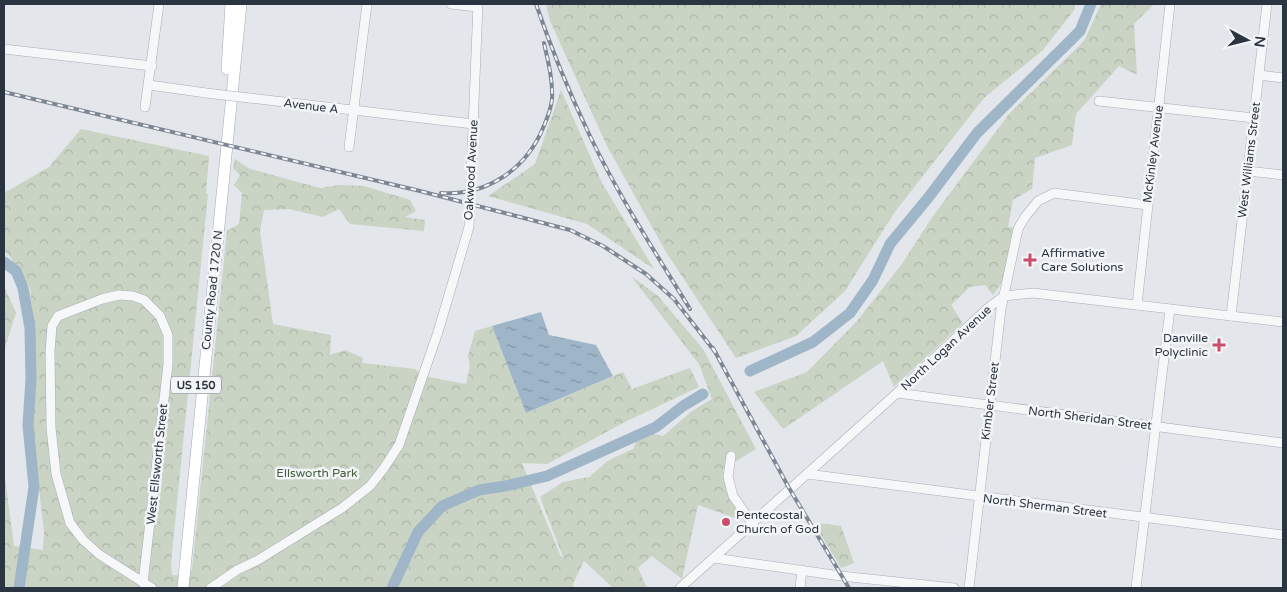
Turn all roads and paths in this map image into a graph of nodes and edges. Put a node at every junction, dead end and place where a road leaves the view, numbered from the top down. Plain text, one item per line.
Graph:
1 (159, 4) edge
2 (231, 4) edge
3 (367, 4) edge
4 (451, 4) edge
5 (1170, 4) edge
6 (1267, 4) edge
7 (477, 6) edge
8 (241, 7) edge
9 (4, 50) edge
10 (152, 66) junction
11 (1259, 75) junction
12 (1283, 78) edge
13 (149, 85) junction
14 (1100, 100) dead end
15 (145, 107) dead end
16 (1159, 107) junction
17 (354, 111) junction
18 (1254, 118) junction
19 (474, 124) junction
20 (349, 147) dead end
21 (1248, 171) junction
22 (1283, 175) edge
23 (1147, 204) junction
24 (1004, 296) junction
25 (1137, 304) junction
26 (1170, 309) junction
27 (1231, 316) junction
28 (1283, 322) edge
29 (897, 393) junction
30 (989, 405) junction
31 (1156, 426) junction
32 (1283, 442) edge
33 (731, 456) dead end
34 (806, 474) junction
35 (979, 497) junction
36 (1144, 518) junction
37 (752, 523) junction
38 (1283, 536) edge
39 (714, 558) junction
40 (802, 570) junction
41 (180, 575) junction
42 (143, 583) junction
43 (152, 588) edge
44 (175, 588) edge
45 (183, 588) edge
46 (211, 588) edge
47 (680, 588) edge
48 (800, 588) edge
49 (954, 588) edge
50 (969, 588) edge
51 (1136, 588) edge

1 - 10 street
2 - 41 main road, County Road 1720 N / US 150
3 - 17 street
4 - 7 street
5 - 16 street, McKinley Avenue
6 - 11 street, West Williams Street
7 - 19 street, Oakwood Avenue
8 - 41 main road, County Road 1720 N / US 150
9 - 10 street
10 - 13 street
11 - 12 street
11 - 18 street, West Williams Street
13 - 15 street
13 - 17 street, Avenue A, bridge
14 - 16 street
16 - 18 street
16 - 23 street, McKinley Avenue
17 - 19 street, Avenue A
17 - 20 street
18 - 21 street, West Williams Street
19 - 46 street, Oakwood Avenue
21 - 22 street
21 - 27 street, West Williams Street
23 - 24 street, Kimber Street
23 - 25 street, McKinley Avenue
24 - 25 street, North Logan Avenue
24 - 29 street, North Logan Avenue
24 - 30 street, Kimber Street
25 - 26 street, North Logan Avenue
26 - 27 street, North Logan Avenue
26 - 31 street
27 - 28 street, North Logan Avenue
29 - 30 street, North Sheridan Street
29 - 34 street, North Logan Avenue
30 - 31 street, North Sheridan Street
30 - 35 street, Kimber Street
31 - 32 street, North Sheridan Street
31 - 36 street
33 - 37 street
34 - 35 street, North Sherman Street
34 - 37 street, North Logan Avenue
35 - 36 street, North Sherman Street
35 - 50 street, Kimber Street
36 - 38 street, North Sherman Street
36 - 51 street
37 - 39 street, North Logan Avenue
39 - 40 street
39 - 47 street, North Logan Avenue
40 - 48 street
40 - 49 street
41 - 44 main road, US 150
41 - 45 main road, US 150
42 - 42 street, West Ellsworth Street
42 - 43 street, West Ellsworth Street

